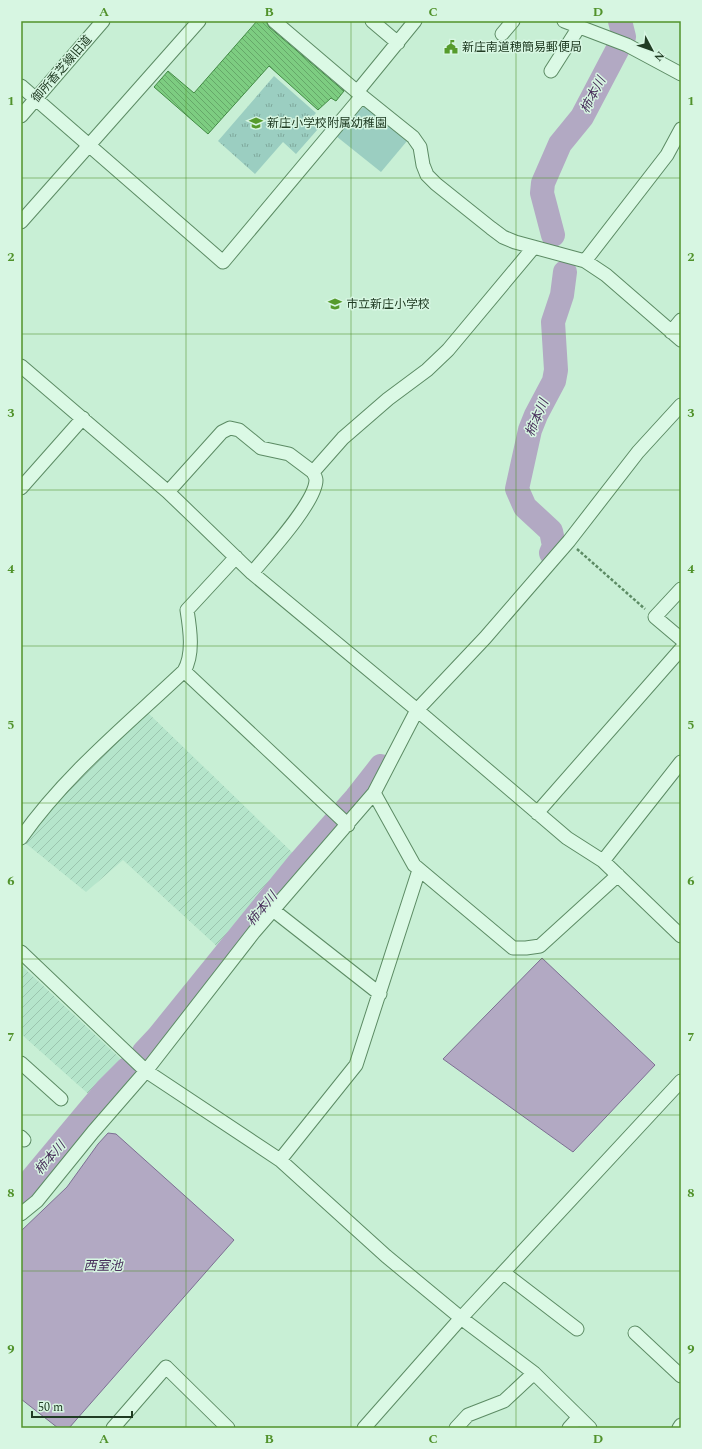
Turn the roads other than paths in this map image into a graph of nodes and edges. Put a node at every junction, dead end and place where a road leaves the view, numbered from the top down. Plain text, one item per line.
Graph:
1 (103, 21) edge
2 (199, 21) edge
3 (274, 21) edge
4 (372, 21) edge
5 (415, 21) edge
6 (513, 21) edge
7 (564, 21) edge
8 (579, 27) junction
9 (502, 34) dead end
10 (398, 43) junction
11 (551, 71) dead end
12 (681, 74) edge
13 (21, 86) edge
14 (360, 94) junction
15 (36, 99) junction
16 (21, 116) edge
17 (681, 129) edge
18 (89, 145) junction
19 (21, 222) edge
20 (534, 247) junction
21 (585, 261) junction
22 (681, 320) edge
23 (676, 336) edge
24 (21, 366) edge
25 (681, 405) edge
26 (83, 418) junction
27 (313, 472) junction
28 (21, 488) edge
29 (168, 492) junction
30 (236, 557) junction
31 (252, 573) junction
32 (681, 589) edge
33 (681, 640) edge
34 (681, 649) edge
35 (184, 671) junction
36 (417, 710) junction
37 (681, 762) edge
38 (374, 793) junction
39 (537, 813) junction
40 (342, 820) junction
41 (21, 838) edge
42 (603, 861) junction
43 (419, 870) junction
44 (618, 875) junction
45 (273, 910) junction
46 (681, 936) edge
47 (21, 952) edge
48 (380, 994) junction
49 (21, 1063) edge
50 (146, 1071) junction
51 (681, 1081) edge
52 (60, 1099) dead end
53 (280, 1160) junction
54 (21, 1214) edge
55 (504, 1273) junction
56 (462, 1318) junction
57 (577, 1329) dead end
58 (636, 1333) dead end
59 (534, 1373) junction
60 (681, 1376) edge
61 (578, 1418) junction
62 (681, 1425) edge
63 (113, 1428) edge
64 (228, 1428) edge
65 (364, 1428) edge
66 (456, 1428) edge
67 (569, 1428) edge
68 (590, 1428) edge
69 (679, 1428) edge

1 - 15 street, 御所香芝線旧道
2 - 18 street
3 - 14 street
4 - 10 street
5 - 10 street
6 - 9 street
7 - 8 street
8 - 11 street
8 - 12 street
10 - 14 street
13 - 15 street
14 - 18 street
14 - 20 street
15 - 16 street, 御所香芝線旧道
15 - 18 street
17 - 21 street
18 - 19 street
20 - 21 street
20 - 27 street
21 - 23 street
22 - 23 street
24 - 26 street
25 - 36 street
26 - 28 street
26 - 29 street
27 - 29 street
27 - 31 street
29 - 30 street
30 - 31 street
30 - 35 street
31 - 36 street
32 - 33 street
34 - 39 street
35 - 40 street
35 - 41 street
36 - 38 street
36 - 39 street
37 - 42 street
38 - 40 street
38 - 43 street
39 - 42 street
40 - 45 street
42 - 44 street
43 - 44 street
43 - 48 street
44 - 46 street
45 - 48 street
45 - 50 street
47 - 50 street
48 - 53 street
49 - 52 street
50 - 53 street
50 - 54 street
51 - 55 street
53 - 56 street
55 - 56 street
55 - 57 street
56 - 59 street
56 - 65 street
58 - 60 street
59 - 61 street
59 - 66 street
61 - 67 street
61 - 68 street
62 - 69 street
63 - 64 street

